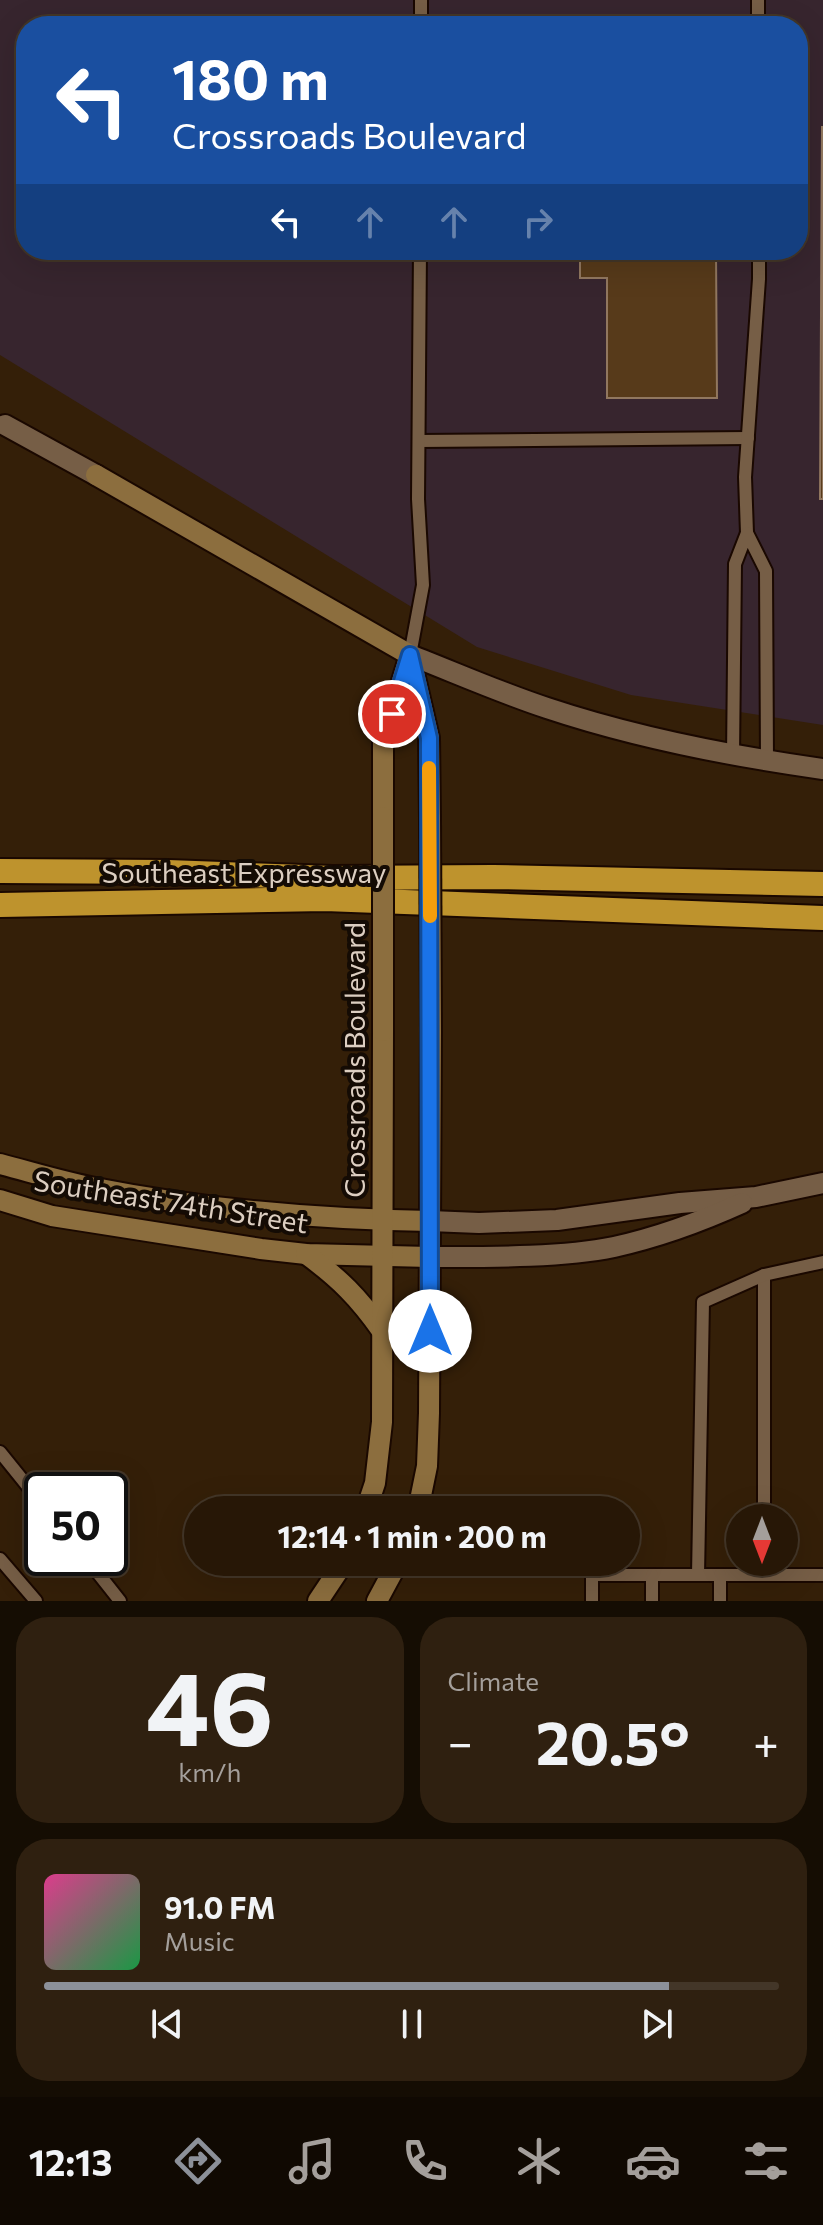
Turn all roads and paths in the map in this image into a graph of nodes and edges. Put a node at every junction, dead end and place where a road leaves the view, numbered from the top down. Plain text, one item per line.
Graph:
1 (420, 260) edge
2 (758, 260) edge
3 (5, 425) dead end
4 (748, 438) junction
5 (419, 441) junction
6 (96, 475) joint
7 (747, 533) junction
8 (410, 655) junction
9 (733, 756) junction
10 (767, 761) junction
11 (823, 769) edge
12 (823, 869) edge
13 (0, 871) edge
14 (686, 881) junction
15 (823, 884) edge
16 (0, 905) edge
17 (823, 918) edge
18 (0, 1164) edge
19 (823, 1183) edge
20 (756, 1197) junction
21 (0, 1200) edge
22 (383, 1220) junction
23 (430, 1221) junction
24 (306, 1254) junction
25 (383, 1256) junction
26 (430, 1257) junction
27 (823, 1263) edge
28 (764, 1275) junction
29 (382, 1331) junction
30 (0, 1452) edge
31 (24, 1482) edge
32 (371, 1496) edge
33 (421, 1496) edge
34 (764, 1504) edge
35 (0, 1559) edge
36 (798, 1572) edge
37 (726, 1574) edge
38 (652, 1575) junction
39 (698, 1575) junction
40 (720, 1575) junction
41 (823, 1575) edge
42 (100, 1576) edge
43 (335, 1576) edge
44 (390, 1576) edge
45 (36, 1601) edge
46 (120, 1601) edge
47 (318, 1601) edge
48 (377, 1601) edge
49 (592, 1601) edge
50 (652, 1601) edge
51 (720, 1601) edge

1 - 5 lane
2 - 4 lane
3 - 6 street
4 - 5 lane
4 - 7 lane
5 - 8 lane
6 - 8 main road
7 - 9 lane
7 - 10 lane
8 - 9 street
8 - 22 main road, Crossroads Boulevard, bridge
8 - 23 main road, bridge
9 - 10 street
10 - 11 street
12 - 14 highway
13 - 14 highway, Southeast Expressway
14 - 15 highway, Southeast Expressway
16 - 17 highway, Southeast Expressway
18 - 22 main road, Southeast 74th Street
19 - 20 street, Southeast 74th Street
20 - 23 street, Southeast 74th Street
20 - 26 street, Southeast 74th Street
21 - 24 main road, Southeast 74th Street
22 - 23 main road, Southeast 74th Street
22 - 25 main road, Crossroads Boulevard
23 - 26 main road
24 - 25 main road, Southeast 74th Street
24 - 29 main road
25 - 26 main road, Southeast 74th Street
25 - 29 main road, Crossroads Boulevard
26 - 33 main road
27 - 28 lane
28 - 34 lane
28 - 39 lane
29 - 32 main road, Crossroads Boulevard
30 - 31 lane
35 - 45 lane
36 - 41 lane
37 - 40 lane
38 - 39 lane
38 - 49 lane
38 - 50 lane
39 - 40 lane
40 - 51 lane
42 - 46 lane
43 - 47 main road
44 - 48 main road

